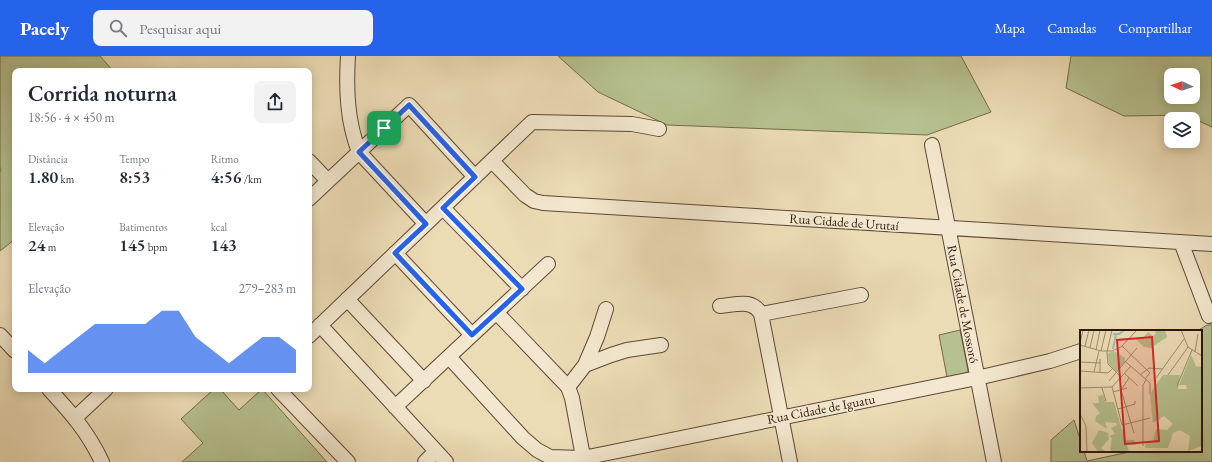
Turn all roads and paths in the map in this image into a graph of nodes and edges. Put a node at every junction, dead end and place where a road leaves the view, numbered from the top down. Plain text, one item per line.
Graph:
1 (348, 56) edge
2 (659, 129) dead end
3 (932, 145) dead end
4 (359, 152) junction
5 (492, 161) junction
6 (312, 164) edge
7 (475, 177) junction
8 (328, 181) junction
9 (312, 196) edge
10 (443, 208) junction
11 (426, 224) junction
12 (948, 229) junction
13 (1181, 242) junction
14 (1212, 244) edge
15 (395, 253) junction
16 (548, 264) dead end
17 (522, 289) junction
18 (860, 296) dead end
19 (347, 299) junction
20 (720, 306) dead end
21 (606, 309) dead end
22 (497, 313) junction
23 (761, 314) junction
24 (1209, 316) dead end
25 (320, 325) junction
26 (312, 333) edge
27 (0, 335) edge
28 (472, 335) junction
29 (661, 345) dead end
30 (12, 349) edge
31 (1080, 351) edge
32 (449, 358) junction
33 (585, 365) junction
34 (977, 378) junction
35 (424, 381) junction
36 (568, 387) junction
37 (52, 392) edge
38 (103, 392) edge
39 (281, 392) edge
40 (396, 407) junction
41 (75, 418) junction
42 (781, 418) junction
43 (436, 451) junction
44 (583, 460) edge
45 (102, 462) edge
46 (348, 462) edge
47 (425, 462) edge
48 (446, 462) edge
49 (790, 462) edge
50 (994, 462) edge

1 - 4 street
2 - 5 street
3 - 12 street, Rua Cidade de Mossoró
4 - 7 street
4 - 8 street
4 - 11 street
5 - 7 street
5 - 12 street, Rua Cidade de Urutaí
6 - 8 street
7 - 10 street
8 - 9 street
10 - 11 street
10 - 17 street
11 - 15 street
12 - 13 street, Rua Cidade de Urutaí
12 - 34 street, Rua Cidade de Mossoró
13 - 14 street, Rua Cidade de Urutaí
13 - 24 street
15 - 19 street
15 - 28 street
16 - 17 street
17 - 22 street
18 - 23 street
19 - 25 street
19 - 35 street
20 - 23 street
21 - 33 street
22 - 28 street
22 - 36 street
23 - 42 street
25 - 26 street
25 - 40 street
27 - 30 street
28 - 32 street
29 - 33 street
31 - 34 street, Rua Cidade de Iguatu
32 - 35 street
32 - 44 street, Rua Cidade de Iguatu
33 - 36 street
34 - 42 street, Rua Cidade de Iguatu
34 - 50 street, Rua Cidade de Mossoró
35 - 40 street
36 - 44 street
37 - 41 street
38 - 41 street
39 - 46 street
40 - 43 street
41 - 45 street
42 - 44 street, Rua Cidade de Iguatu
42 - 49 street
43 - 47 street
43 - 48 street

